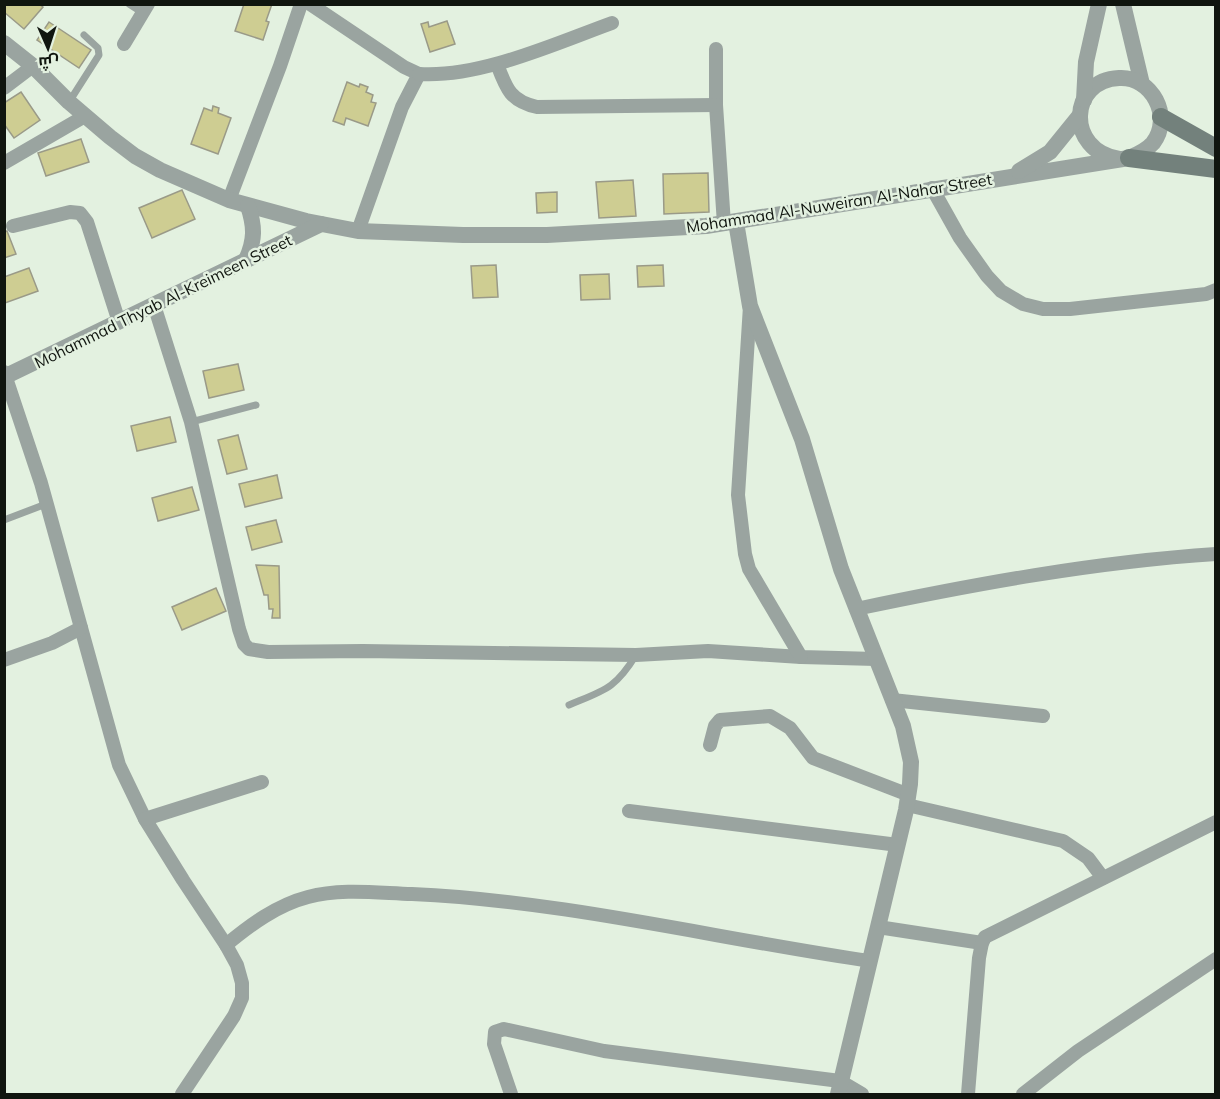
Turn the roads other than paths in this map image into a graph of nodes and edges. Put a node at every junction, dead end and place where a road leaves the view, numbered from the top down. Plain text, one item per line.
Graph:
1 (129, 4) edge
2 (301, 4) edge
3 (310, 4) edge
4 (1099, 4) edge
5 (1123, 4) edge
6 (145, 9) edge
7 (612, 23) dead end
8 (84, 35) dead end
9 (4, 43) edge
10 (124, 44) dead end
11 (716, 49) dead end
12 (497, 64) junction
13 (33, 66) junction
14 (419, 74) junction
15 (1142, 84) junction
16 (4, 88) edge
17 (69, 102) junction
18 (716, 105) junction
19 (1082, 107) junction
20 (85, 116) junction
21 (1161, 117) junction
22 (1215, 148) edge
23 (7, 156) edge
24 (1124, 158) junction
25 (1215, 169) edge
26 (1011, 176) junction
27 (932, 188) junction
28 (229, 200) junction
29 (248, 206) junction
30 (730, 223) junction
31 (321, 224) junction
32 (14, 226) dead end
33 (358, 231) junction
34 (246, 260) junction
35 (1215, 290) edge
36 (154, 305) junction
37 (750, 306) junction
38 (119, 322) junction
39 (5, 375) edge
40 (256, 405) dead end
41 (191, 422) junction
42 (46, 504) junction
43 (4, 520) edge
44 (1215, 554) edge
45 (856, 609) junction
46 (81, 628) junction
47 (636, 655) junction
48 (801, 657) junction
49 (876, 659) junction
50 (4, 660) edge
51 (892, 700) junction
52 (569, 705) dead end
53 (1043, 716) dead end
54 (710, 745) dead end
55 (262, 782) dead end
56 (908, 800) junction
57 (630, 811) dead end
58 (145, 819) junction
59 (1215, 822) edge
60 (898, 845) junction
61 (1103, 878) junction
62 (878, 927) junction
63 (982, 943) junction
64 (226, 945) junction
65 (1215, 959) edge
66 (870, 961) junction
67 (839, 1088) edge
68 (182, 1095) edge
69 (511, 1095) edge
70 (862, 1095) edge
71 (968, 1095) edge
72 (1023, 1095) edge

1 - 6 lane
2 - 28 street
3 - 14 street
4 - 19 street
5 - 15 street
6 - 10 street
7 - 12 street
8 - 17 lane
9 - 13 street, Mohammad Al-Nuweiran Al-Nahar Street
11 - 18 street
12 - 14 street
12 - 18 street
13 - 16 street
13 - 17 street, Mohammad Al-Nuweiran Al-Nahar Street
14 - 33 street
15 - 19 street
15 - 21 street
17 - 20 street, Mohammad Al-Nuweiran Al-Nahar Street
18 - 30 street
19 - 24 street
19 - 26 street, Mohammad Al-Nuweiran Al-Nahar Street
20 - 23 street
20 - 28 street, Mohammad Al-Nuweiran Al-Nahar Street
21 - 22 main road
21 - 24 street
24 - 25 main road
24 - 26 street, Mohammad Al-Nuweiran Al-Nahar Street
26 - 27 street, Mohammad Al-Nuweiran Al-Nahar Street
27 - 30 street, Mohammad Al-Nuweiran Al-Nahar Street
27 - 35 street
28 - 29 street, Mohammad Al-Nuweiran Al-Nahar Street
29 - 31 street, Mohammad Al-Nuweiran Al-Nahar Street
29 - 34 street
30 - 33 street, Mohammad Al-Nuweiran Al-Nahar Street
30 - 37 street
31 - 33 street, Mohammad Al-Nuweiran Al-Nahar Street
31 - 34 street, Mohammad Thyab Al-Kreimeen Street
32 - 38 street
34 - 36 street, Mohammad Thyab Al-Kreimeen Street
36 - 38 street, Mohammad Thyab Al-Kreimeen Street
36 - 41 street
37 - 45 street
37 - 48 street
38 - 39 street, Mohammad Thyab Al-Kreimeen Street
39 - 42 street
40 - 41 lane
41 - 47 street
42 - 43 lane
42 - 46 street
44 - 45 street
45 - 49 street
46 - 50 street
46 - 58 street
47 - 48 street
47 - 52 lane
48 - 49 street
49 - 51 street
51 - 53 street
51 - 56 street
54 - 56 street
55 - 58 street
56 - 60 street
56 - 61 street
57 - 60 street
58 - 64 street
59 - 61 street
60 - 62 street
61 - 63 street
62 - 63 street
62 - 66 street
63 - 71 street
64 - 66 street
64 - 68 street
65 - 72 street
66 - 67 street
67 - 69 street
67 - 70 street

